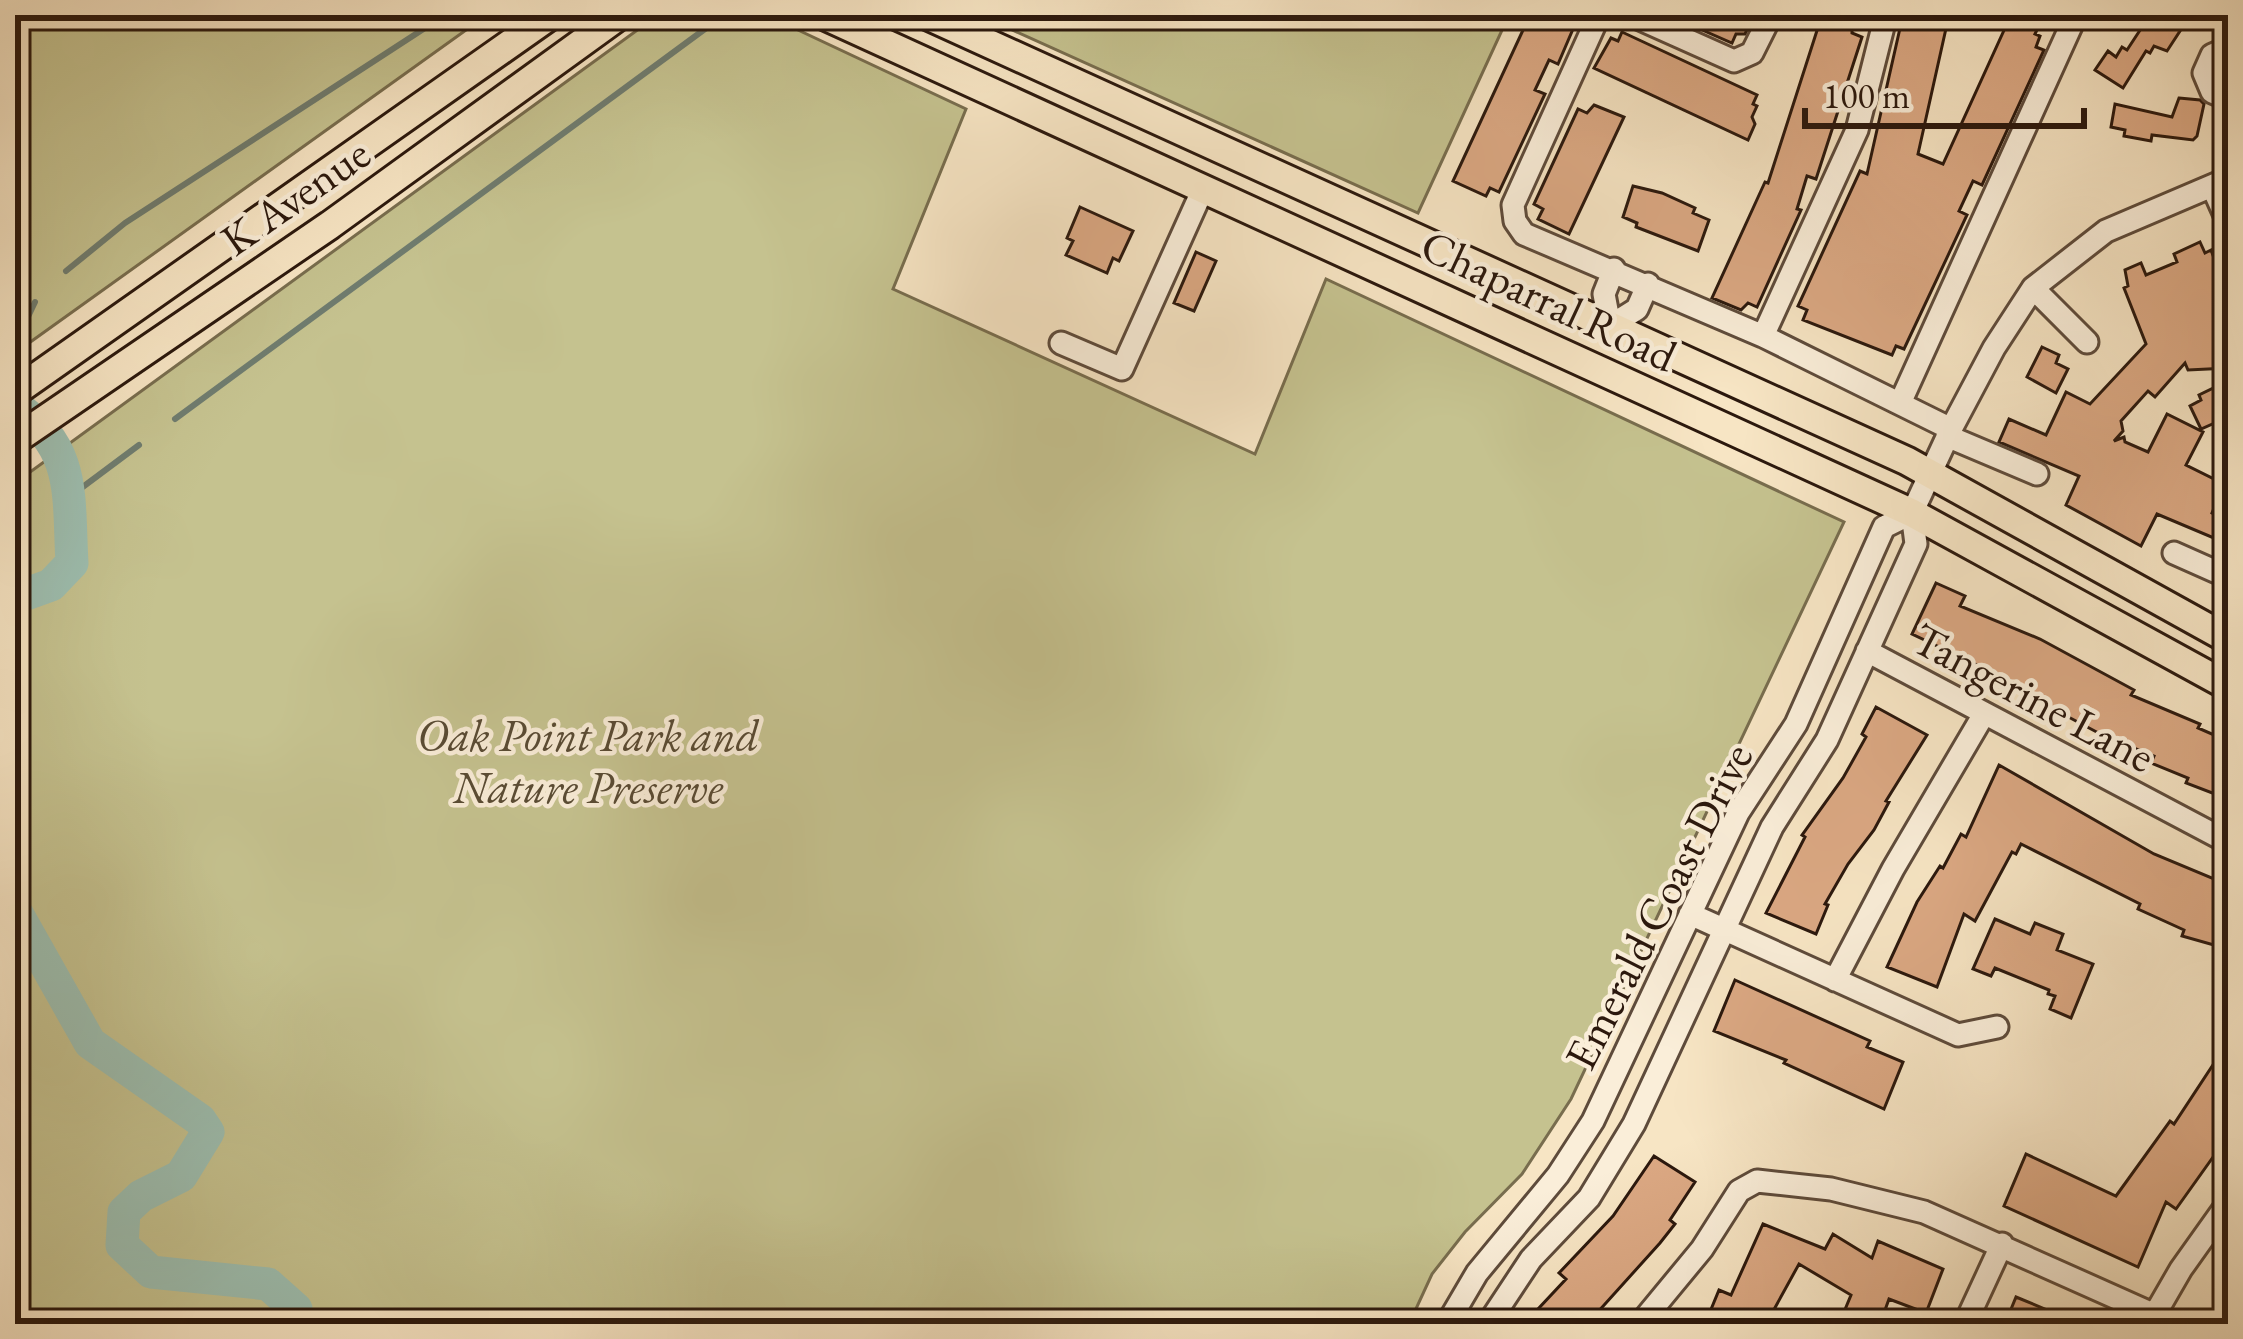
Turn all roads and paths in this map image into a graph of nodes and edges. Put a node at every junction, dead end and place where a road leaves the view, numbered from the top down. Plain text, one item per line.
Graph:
1 (551, 15) edge
2 (620, 15) edge
3 (823, 15) edge
4 (926, 15) edge
5 (1599, 15) edge
6 (1631, 15) edge
7 (1771, 15) edge
8 (1886, 15) edge
9 (2076, 15) edge
10 (2228, 48) edge
11 (2228, 98) edge
12 (1222, 150) junction
13 (2220, 183) edge
14 (1203, 189) junction
15 (2228, 222) edge
16 (1614, 269) junction
17 (1648, 284) junction
18 (2033, 288) junction
19 (1610, 326) junction
20 (1763, 336) junction
21 (2087, 342) dead end
22 (1061, 343) dead end
23 (1593, 367) junction
24 (15, 392) edge
25 (1901, 400) junction
26 (1949, 432) junction
27 (15, 440) edge
28 (1931, 472) junction
29 (2037, 474) dead end
30 (1912, 513) junction
31 (2174, 553) dead end
32 (2228, 577) edge
33 (2228, 639) edge
34 (1867, 651) junction
35 (2218, 681) edge
36 (1984, 714) junction
37 (2228, 842) edge
38 (1690, 914) junction
39 (1726, 930) junction
40 (1835, 980) junction
41 (1997, 1027) dead end
42 (2228, 1203) edge
43 (2002, 1244) junction
44 (2165, 1319) edge
45 (1447, 1324) edge
46 (1488, 1324) edge
47 (1640, 1324) edge
48 (1965, 1324) edge

1 - 24 main road, K Avenue
2 - 27 main road, K Avenue
3 - 14 main road, Chaparral Road
4 - 12 main road, Chaparral Road
5 - 16 street
6 - 7 street
8 - 20 street
9 - 25 street
10 - 11 street
12 - 14 main road
12 - 19 main road, Chaparral Road
13 - 15 street
13 - 18 street, Emerald Coast Drive
14 - 22 street
14 - 23 main road, Chaparral Road
16 - 17 street
16 - 19 street
17 - 19 street
17 - 20 street
18 - 21 street
18 - 26 street, Emerald Coast Drive
19 - 23 main road
19 - 28 main road, Chaparral Road
20 - 25 street
23 - 30 main road, Chaparral Road
25 - 26 street
26 - 28 street, Emerald Coast Drive
26 - 29 street
28 - 30 street, Emerald Coast Drive
28 - 33 main road, Chaparral Road
30 - 34 street, Emerald Coast Drive
30 - 35 main road, Chaparral Road
30 - 38 street, Emerald Coast Drive
31 - 32 street
33 - 35 street
34 - 36 street, Tangerine Lane
34 - 39 street, Emerald Coast Drive
36 - 37 street, Tangerine Lane
36 - 40 street
38 - 39 street
38 - 45 street, Emerald Coast Drive
39 - 40 street
39 - 46 street, Emerald Coast Drive
40 - 41 street
42 - 44 street
43 - 44 street
43 - 47 street
43 - 48 street

